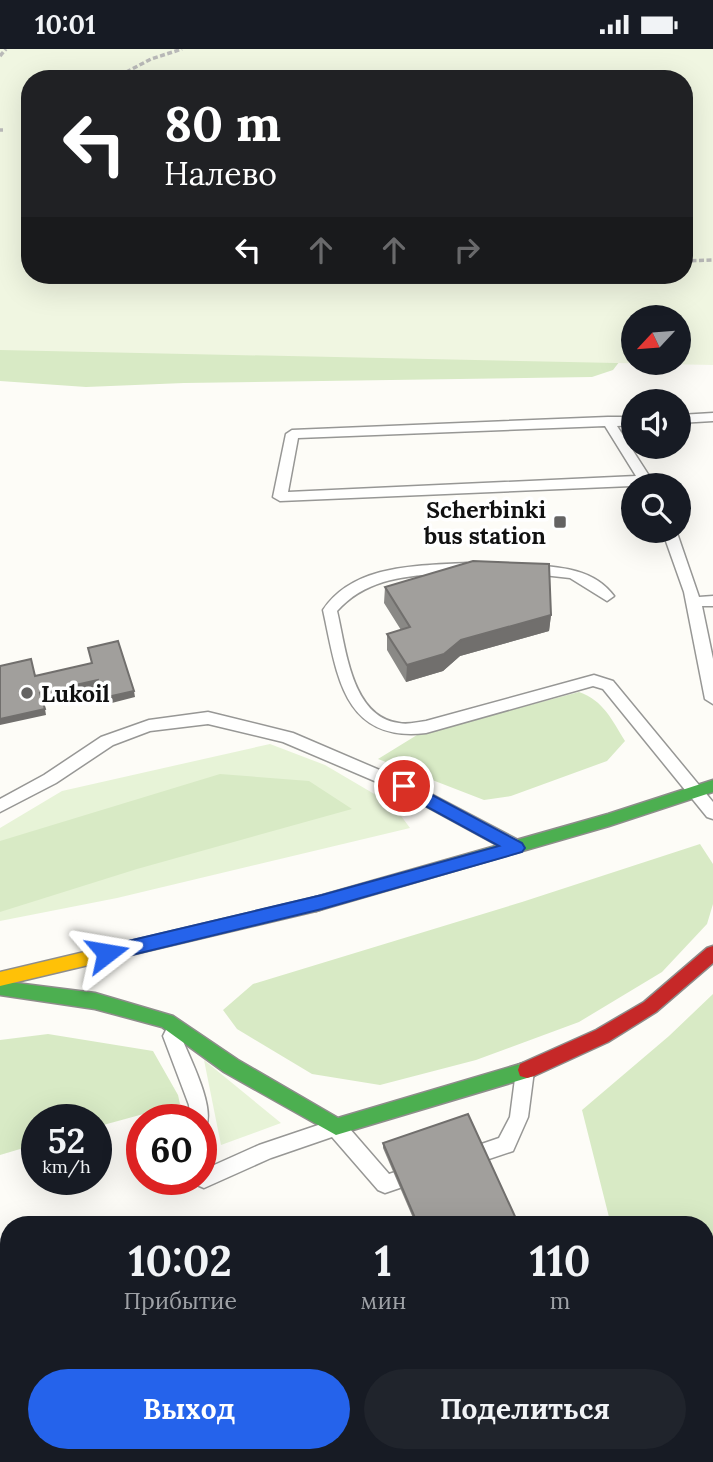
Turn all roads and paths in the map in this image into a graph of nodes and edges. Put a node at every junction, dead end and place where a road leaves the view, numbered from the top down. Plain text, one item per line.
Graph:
1 (6, 49) edge
2 (182, 49) edge
3 (0, 56) edge
4 (130, 70) edge
5 (713, 260) edge
6 (693, 261) edge
7 (713, 417) edge
8 (691, 418) edge
9 (608, 421) junction
10 (621, 421) edge
11 (640, 473) edge
12 (621, 483) edge
13 (675, 543) edge
14 (483, 568) edge
15 (508, 569) edge
16 (607, 596) dead end
17 (713, 601) edge
18 (694, 602) junction
19 (713, 699) edge
20 (713, 786) edge
21 (696, 792) junction
22 (0, 806) edge
23 (713, 813) edge
24 (516, 848) junction
25 (713, 953) edge
26 (0, 979) edge
27 (0, 988) edge
28 (167, 1021) junction
29 (525, 1072) junction
30 (198, 1104) edge
31 (336, 1127) junction
32 (217, 1173) edge

1 - 3 path
2 - 4 path
5 - 6 path
7 - 8 lane
9 - 10 lane
9 - 11 lane
9 - 12 lane
13 - 18 lane
14 - 21 lane
15 - 16 lane
17 - 18 lane
18 - 19 lane
20 - 21 street
21 - 23 lane
21 - 24 street
22 - 24 lane
24 - 26 street
25 - 29 street
27 - 28 street
28 - 30 lane
28 - 31 street
29 - 31 street
29 - 31 lane
31 - 32 lane

